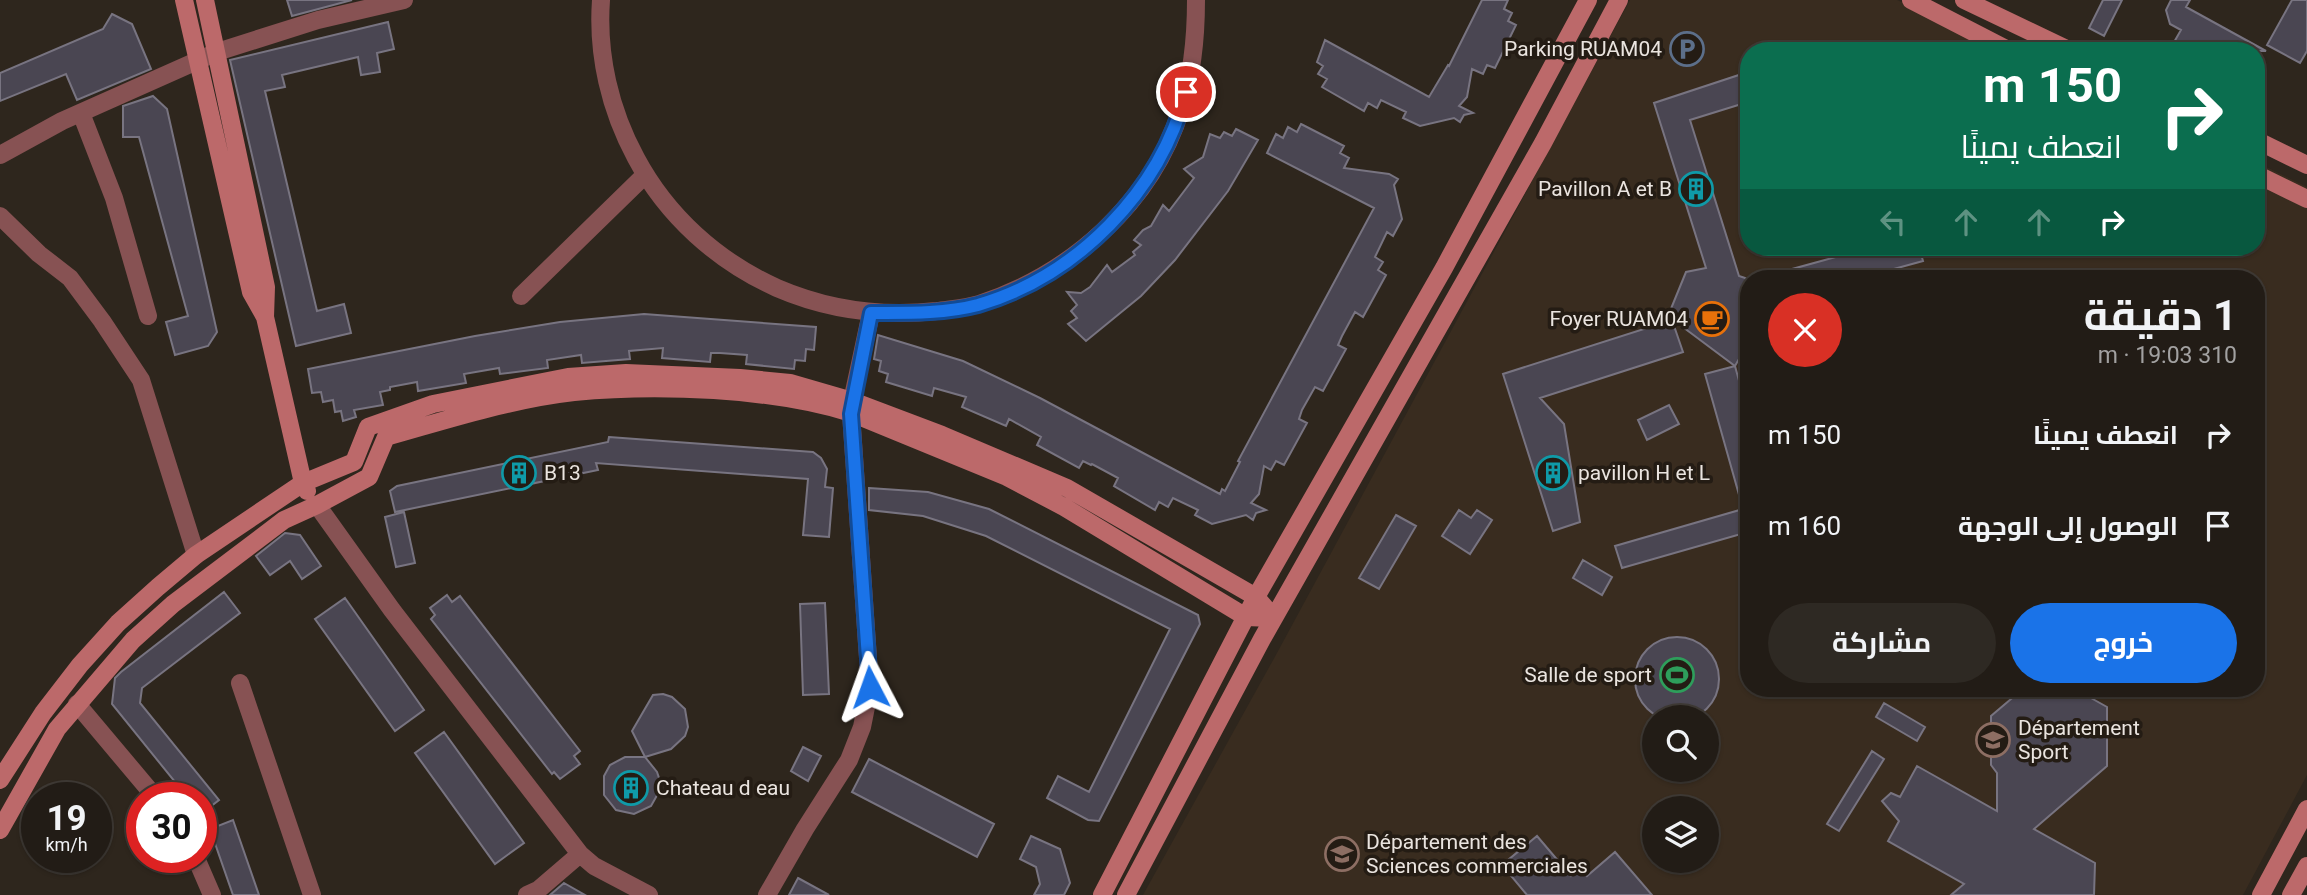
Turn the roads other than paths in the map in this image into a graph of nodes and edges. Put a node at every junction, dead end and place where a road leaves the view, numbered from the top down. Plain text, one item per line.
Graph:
1 (184, 0) edge
2 (205, 0) edge
3 (404, 0) edge
4 (601, 0) edge
5 (1196, 0) edge
6 (1588, 0) edge
7 (1619, 0) edge
8 (1911, 0) edge
9 (1964, 0) edge
10 (1993, 42) edge
11 (2052, 42) edge
12 (217, 52) junction
13 (198, 59) junction
14 (81, 113) junction
15 (2265, 143) edge
16 (0, 155) edge
17 (2307, 164) edge
18 (645, 175) junction
19 (2265, 178) edge
20 (2307, 199) edge
21 (0, 216) edge
22 (521, 296) dead end
23 (871, 313) junction
24 (148, 316) dead end
25 (265, 317) junction
26 (851, 407) junction
27 (303, 483) junction
28 (317, 505) junction
29 (196, 555) junction
30 (1256, 597) junction
31 (1245, 617) junction
32 (1274, 618) junction
33 (240, 683) dead end
34 (76, 704) junction
35 (0, 780) edge
36 (142, 782) edge
37 (2307, 809) edge
38 (0, 830) edge
39 (580, 854) junction
40 (2307, 866) edge
41 (202, 873) edge
42 (212, 895) edge
43 (312, 895) edge
44 (527, 895) edge
45 (649, 895) edge
46 (767, 895) edge
47 (1102, 895) edge
48 (1126, 895) edge
49 (2261, 895) edge
50 (2291, 895) edge

1 - 13 main road
2 - 12 main road
3 - 12 street
4 - 18 street
5 - 23 street
6 - 30 main road
7 - 32 main road
8 - 10 main road
9 - 11 main road
12 - 13 street
12 - 25 main road
13 - 14 street
13 - 25 main road
14 - 16 street
14 - 24 street
15 - 17 main road
18 - 22 street
18 - 23 street
19 - 20 main road
21 - 29 street
23 - 26 street
25 - 27 main road
26 - 27 main road
26 - 28 main road
26 - 30 main road
26 - 31 main road
26 - 46 street
27 - 28 main road
27 - 29 main road
28 - 34 main road
28 - 39 street
29 - 35 main road
30 - 31 main road
30 - 32 main road
31 - 32 main road
31 - 47 main road
32 - 48 main road
33 - 43 street
34 - 36 street
34 - 38 main road
37 - 49 main road
39 - 44 street
39 - 45 street
40 - 50 main road
41 - 42 street

